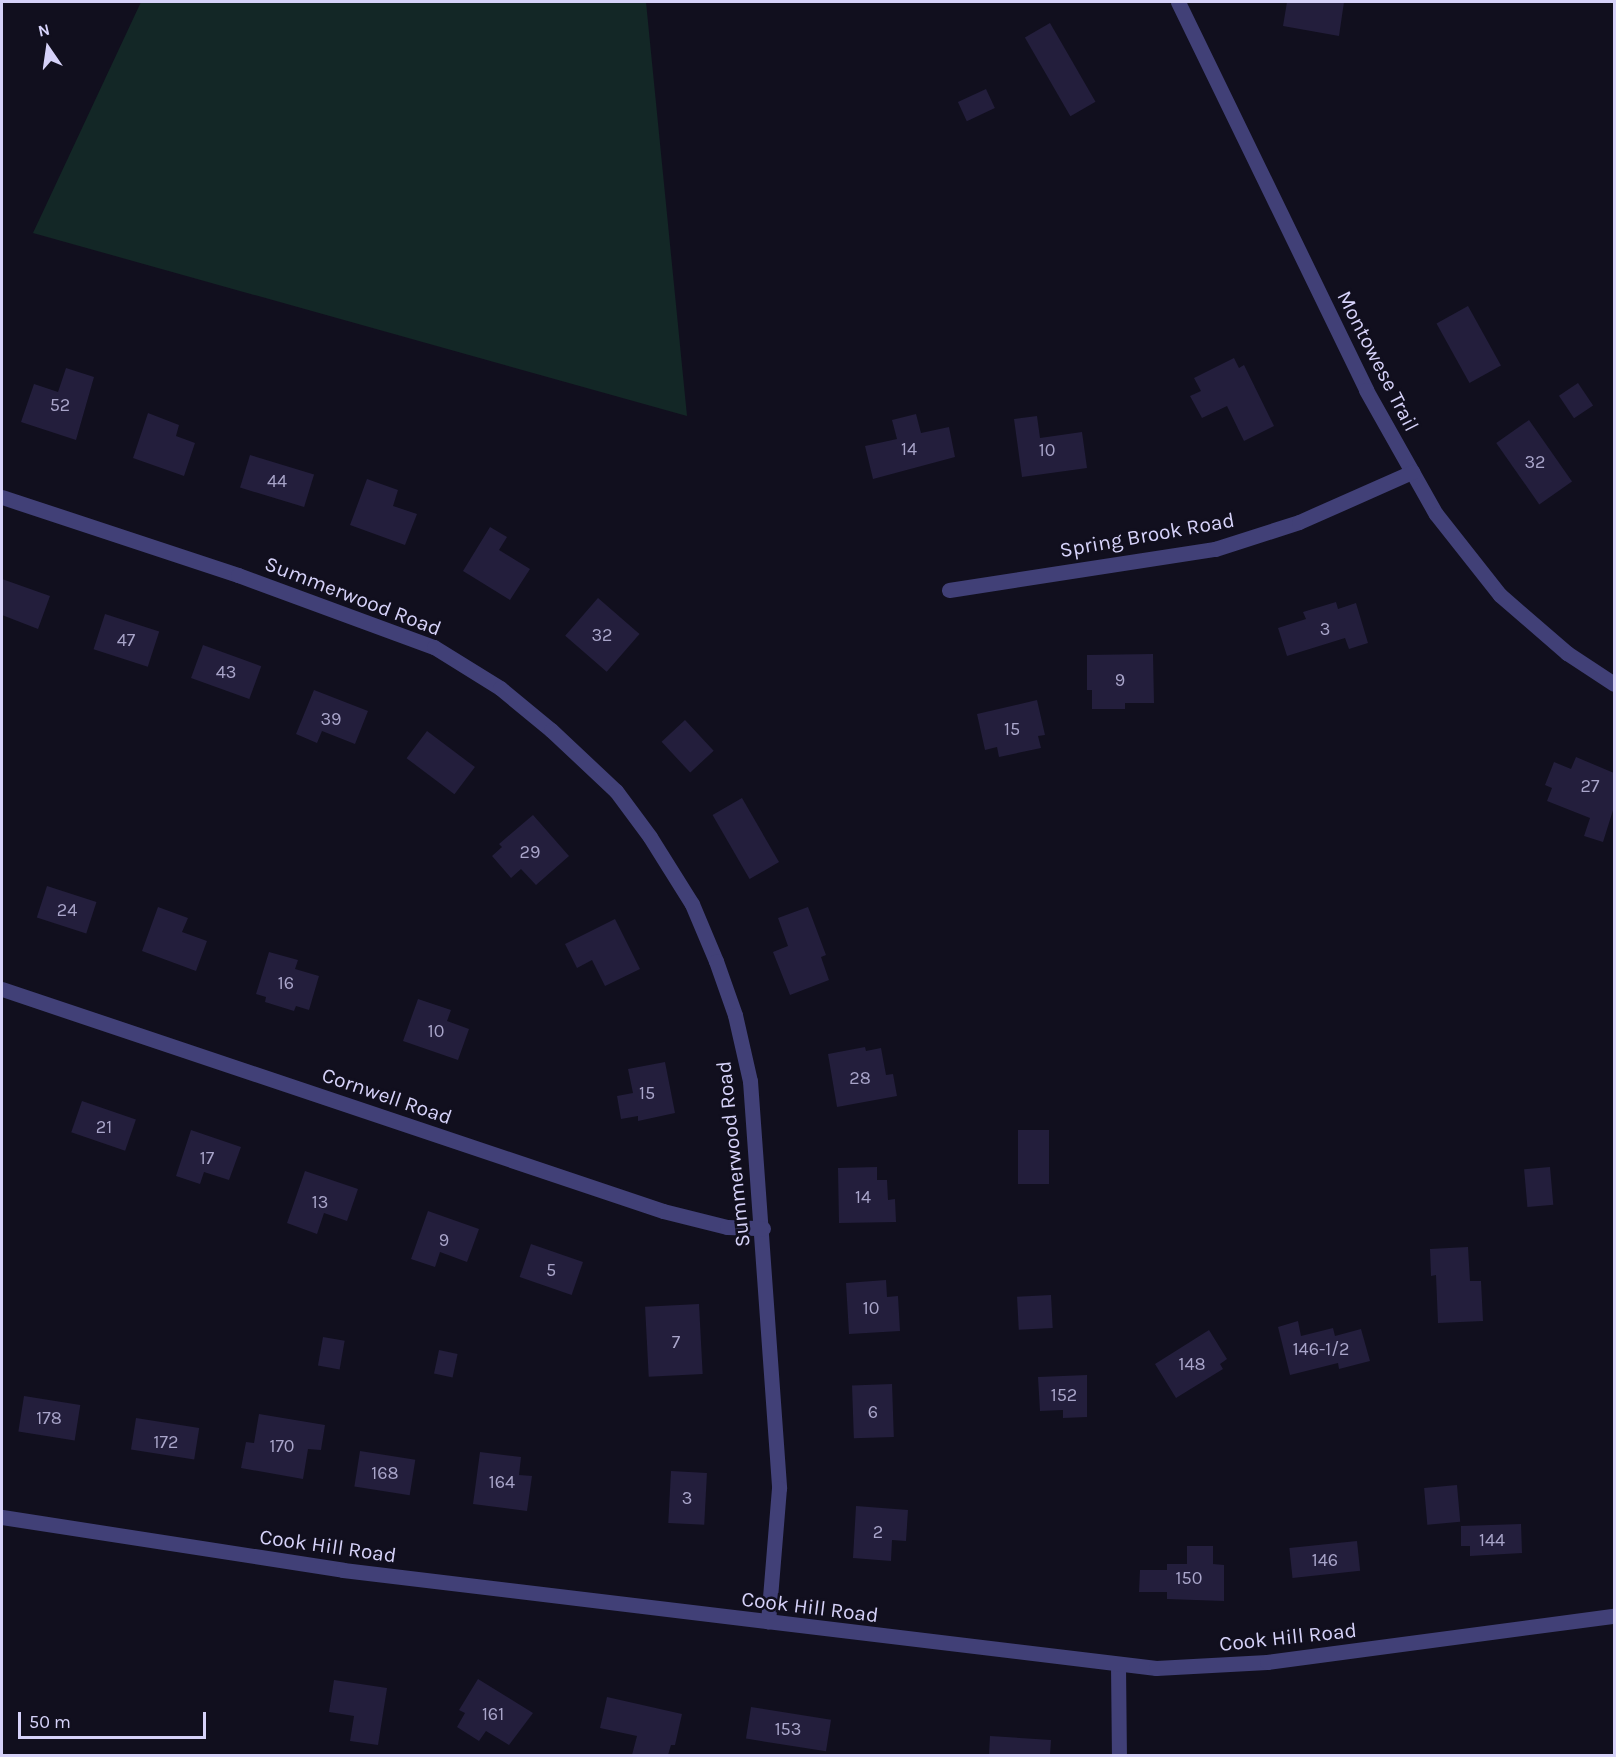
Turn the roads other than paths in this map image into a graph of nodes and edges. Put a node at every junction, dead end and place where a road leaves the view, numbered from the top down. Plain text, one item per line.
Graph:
1 (1178, 2) edge
2 (1412, 472) junction
3 (2, 497) edge
4 (949, 590) dead end
5 (1614, 684) edge
6 (2, 989) edge
7 (763, 1228) junction
8 (2, 1518) edge
9 (1614, 1616) edge
10 (768, 1622) junction
11 (1118, 1665) junction
12 (1119, 1755) edge

1 - 2 street, Montowese Trail
2 - 4 street, Spring Brook Road
2 - 5 street, Montowese Trail
3 - 7 street, Summerwood Road
6 - 7 street, Cornwell Road
7 - 10 street, Summerwood Road
8 - 10 street, Cook Hill Road
9 - 11 street, Cook Hill Road
10 - 11 street, Cook Hill Road
11 - 12 street

